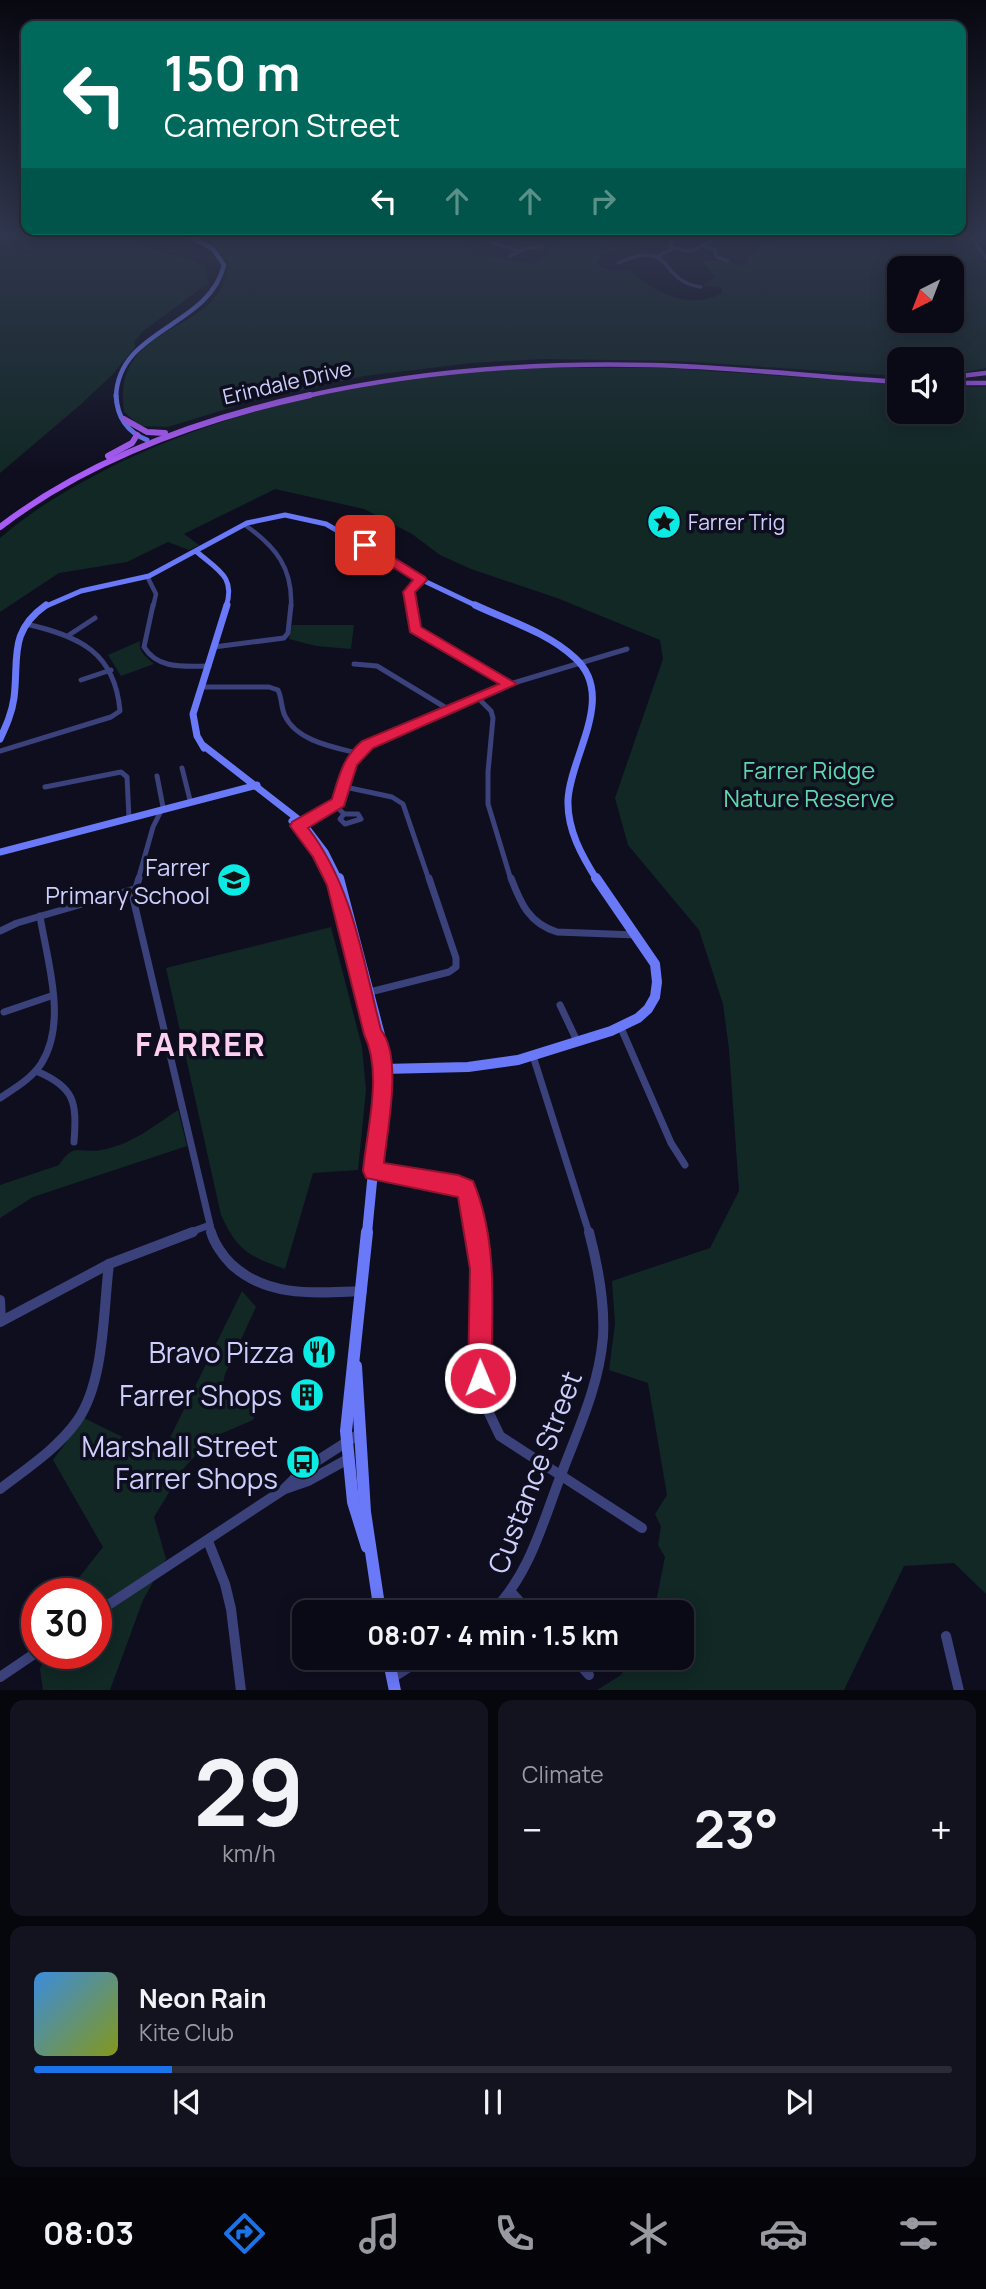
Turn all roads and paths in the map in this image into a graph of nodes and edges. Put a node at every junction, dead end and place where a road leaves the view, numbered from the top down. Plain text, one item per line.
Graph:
1 (190, 312) edge
2 (986, 375) edge
3 (964, 378) edge
4 (878, 379) junction
5 (887, 379) edge
6 (964, 383) edge
7 (986, 384) edge
8 (118, 412) junction
9 (124, 419) junction
10 (164, 433) junction
11 (137, 435) junction
12 (150, 442) junction
13 (108, 456) junction
14 (64, 481) junction
15 (0, 520) edge
16 (245, 525) junction
17 (0, 527) edge
18 (197, 552) junction
19 (147, 576) junction
20 (421, 580) junction
21 (95, 618) dead end
22 (26, 624) junction
23 (69, 635) junction
24 (214, 647) junction
25 (627, 649) dead end
26 (582, 663) junction
27 (355, 664) dead end
28 (209, 666) junction
29 (111, 670) junction
30 (81, 680) dead end
31 (510, 684) junction
32 (204, 687) junction
33 (477, 698) junction
34 (448, 709) junction
35 (0, 739) edge
36 (0, 751) edge
37 (357, 753) junction
38 (182, 768) dead end
39 (156, 776) dead end
40 (252, 784) junction
41 (45, 787) dead end
42 (345, 787) junction
43 (190, 800) junction
44 (335, 805) junction
45 (160, 810) junction
46 (344, 814) dead end
47 (129, 818) junction
48 (300, 825) junction
49 (0, 852) edge
50 (134, 889) junction
51 (40, 916) junction
52 (0, 932) edge
53 (638, 936) junction
54 (367, 992) junction
55 (51, 996) junction
56 (559, 1006) dead end
57 (4, 1012) dead end
58 (621, 1028) junction
59 (577, 1041) junction
60 (533, 1056) junction
61 (383, 1069) junction
62 (36, 1070) junction
63 (0, 1098) edge
64 (74, 1142) dead end
65 (685, 1165) dead end
66 (373, 1171) junction
67 (210, 1225) junction
68 (109, 1264) junction
69 (362, 1290) junction
70 (0, 1300) edge
71 (1, 1321) edge
72 (355, 1360) junction
73 (359, 1434) junction
74 (346, 1441) junction
75 (360, 1453) junction
76 (348, 1459) junction
77 (561, 1474) junction
78 (0, 1489) edge
79 (283, 1490) junction
80 (642, 1528) dead end
81 (208, 1541) junction
82 (367, 1547) junction
83 (512, 1593) junction
84 (378, 1600) edge
85 (505, 1600) edge
86 (518, 1600) edge
87 (112, 1604) edge
88 (946, 1636) dead end
89 (21, 1663) edge
90 (410, 1670) edge
91 (585, 1670) edge
92 (589, 1675) dead end
93 (0, 1677) edge
94 (394, 1684) edge
95 (241, 1690) edge
96 (959, 1690) edge

1 - 8 street
2 - 3 main road
4 - 5 main road, Erindale Drive
4 - 10 main road, Erindale Drive
4 - 12 main road, Erindale Drive
6 - 7 main road
8 - 9 street
8 - 11 street
9 - 10 main road
9 - 12 street
10 - 12 main road, Erindale Drive
11 - 12 street
11 - 13 main road
12 - 13 main road
12 - 14 main road
13 - 14 main road
14 - 15 main road
14 - 17 main road
16 - 18 street
16 - 20 street
16 - 24 street
18 - 19 street
18 - 24 street
19 - 22 street
19 - 28 street
20 - 26 street
20 - 31 street
21 - 23 street
22 - 23 street
22 - 35 street
23 - 29 street
24 - 28 street
25 - 26 street
26 - 31 street
26 - 53 street
27 - 34 street
28 - 32 street
29 - 30 street
29 - 36 street
31 - 33 street
32 - 37 street
32 - 40 street
33 - 34 street
33 - 53 street
34 - 37 street
37 - 42 street
38 - 43 street
39 - 45 street
40 - 43 street
40 - 45 street
40 - 48 street
41 - 47 street
42 - 44 street
42 - 54 street
43 - 45 street
44 - 46 street
44 - 48 street
45 - 47 street
45 - 50 street
47 - 49 street
48 - 54 street
50 - 51 street
50 - 67 street
51 - 52 street
51 - 55 street
53 - 58 street
54 - 61 street
55 - 57 street
55 - 62 street
56 - 59 street
58 - 59 street
58 - 65 street
59 - 60 street
60 - 61 street
60 - 77 street, Custance Street
61 - 66 street
62 - 63 street
62 - 64 street
66 - 69 street
66 - 77 street
67 - 68 street
67 - 69 street
68 - 71 street
68 - 78 street
69 - 72 street
70 - 71 street
72 - 73 street
72 - 74 street
73 - 74 street
73 - 75 street
74 - 76 street
74 - 79 street
75 - 76 street
75 - 82 street
76 - 79 street
76 - 82 street
77 - 80 street
77 - 83 street, Custance Street
79 - 81 street
81 - 87 street
81 - 95 street
82 - 84 street
83 - 85 street, Custance Street
83 - 86 street
88 - 96 street
89 - 93 street
90 - 94 street
91 - 92 street

